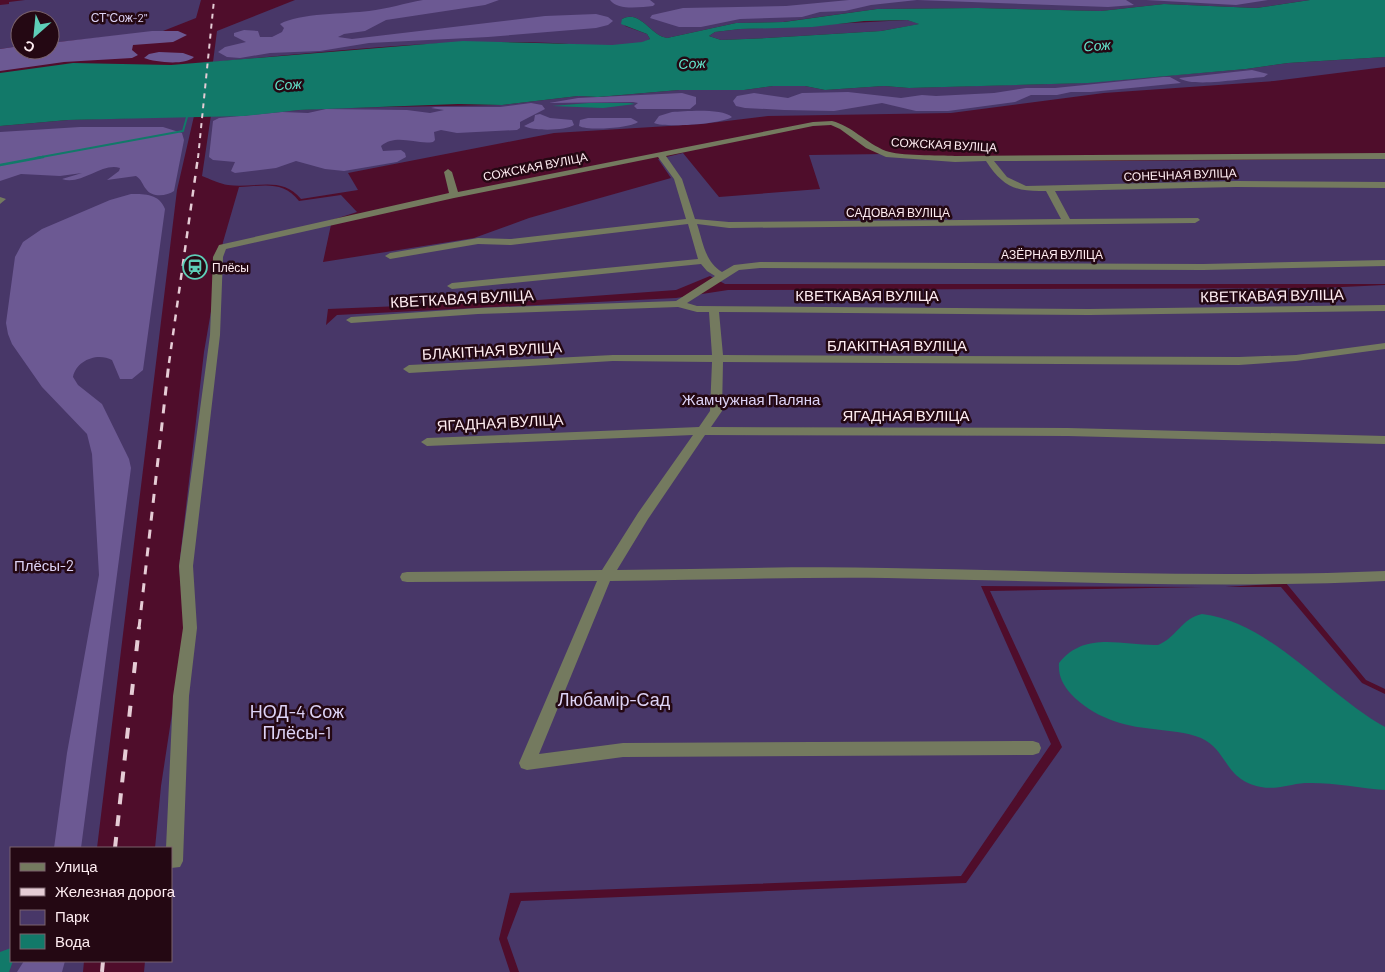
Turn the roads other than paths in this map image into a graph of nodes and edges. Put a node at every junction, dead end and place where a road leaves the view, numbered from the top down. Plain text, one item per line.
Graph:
1 (660, 154) junction
2 (1385, 156) edge
3 (989, 160) junction
4 (448, 172) dead end
5 (1385, 185) edge
6 (1050, 190) junction
7 (454, 195) junction
8 (1195, 220) dead end
9 (691, 221) junction
10 (1067, 222) junction
11 (390, 256) dead end
12 (704, 261) junction
13 (1385, 263) edge
14 (721, 276) junction
15 (452, 286) dead end
16 (678, 304) junction
17 (1385, 308) edge
18 (714, 309) junction
19 (351, 320) dead end
20 (1385, 346) edge
21 (718, 359) junction
22 (409, 369) dead end
23 (702, 431) junction
24 (1385, 440) edge
25 (427, 442) dead end
26 (1385, 576) edge
27 (407, 577) dead end
28 (605, 577) junction
29 (1033, 748) dead end
30 (174, 861) dead end

1 - 3 street, СОЖСКАЯ ВУЛІЦА
1 - 7 street, СОЖСКАЯ ВУЛІЦА
1 - 9 street
2 - 3 street, СОЖСКАЯ ВУЛІЦА
3 - 6 street, СОНЕЧНАЯ ВУЛІЦА
4 - 7 street
5 - 6 street, СОНЕЧНАЯ ВУЛІЦА
6 - 10 street
7 - 30 street, СОЖСКАЯ ВУЛІЦА
8 - 10 street, САДОВАЯ ВУЛІЦА
9 - 10 street, САДОВАЯ ВУЛІЦА
9 - 11 street
9 - 12 street
12 - 14 street
12 - 15 street
13 - 14 street, АЗЁРНАЯ ВУЛІЦА
14 - 16 street, АЗЁРНАЯ ВУЛІЦА
16 - 18 street, КВЕТКАВАЯ ВУЛІЦА
16 - 19 street, КВЕТКАВАЯ ВУЛІЦА
17 - 18 street, КВЕТКАВАЯ ВУЛІЦА
18 - 21 street
20 - 21 street, БЛАКІТНАЯ ВУЛІЦА
21 - 22 street, БЛАКІТНАЯ ВУЛІЦА
21 - 23 street
23 - 24 street, ЯГАДНАЯ ВУЛІЦА
23 - 25 street, ЯГАДНАЯ ВУЛІЦА
23 - 28 street
26 - 28 street
27 - 28 street
28 - 29 street

